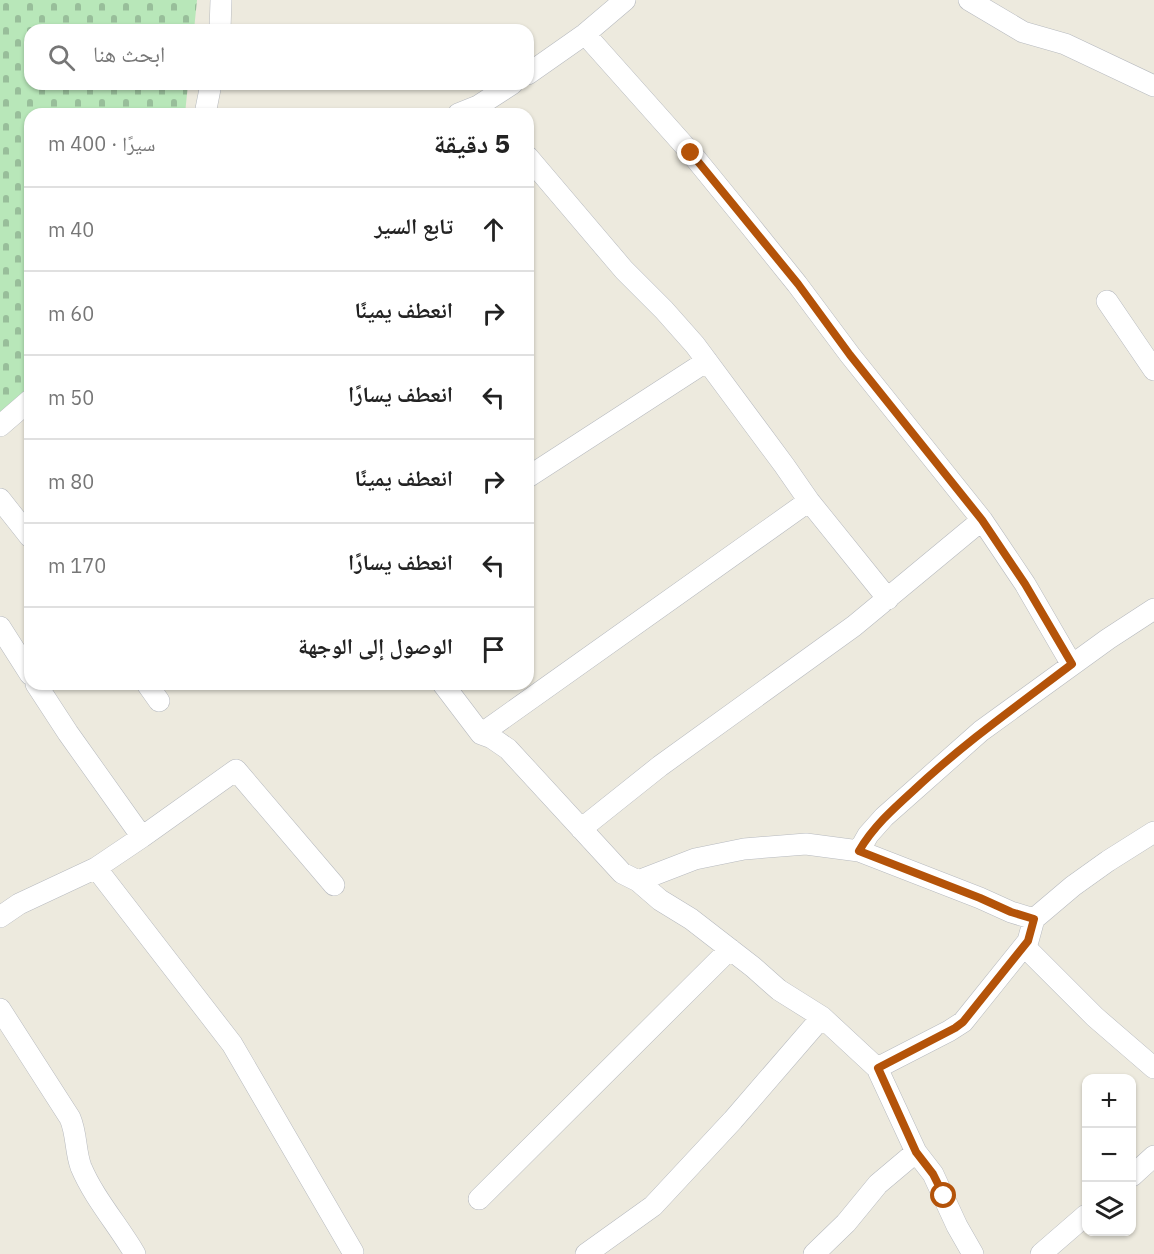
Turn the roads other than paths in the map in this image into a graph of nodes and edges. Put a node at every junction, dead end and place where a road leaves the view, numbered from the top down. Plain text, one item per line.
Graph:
1 (625, 0) edge
2 (969, 0) edge
3 (585, 34) junction
4 (534, 70) edge
5 (1154, 86) edge
6 (210, 90) edge
7 (505, 90) edge
8 (206, 108) edge
9 (484, 108) edge
10 (534, 165) edge
11 (1107, 301) dead end
12 (706, 361) junction
13 (1154, 370) edge
14 (24, 405) edge
15 (0, 426) edge
16 (534, 473) edge
17 (0, 499) edge
18 (809, 501) junction
19 (982, 520) junction
20 (24, 529) edge
21 (888, 599) junction
22 (1154, 609) edge
23 (0, 627) edge
24 (1072, 664) junction
25 (24, 665) edge
26 (40, 690) edge
27 (448, 690) edge
28 (481, 734) junction
29 (581, 829) junction
30 (1154, 832) edge
31 (142, 837) junction
32 (859, 851) junction
33 (96, 868) junction
34 (638, 881) junction
35 (334, 885) dead end
36 (0, 917) edge
37 (1034, 919) junction
38 (1024, 946) junction
39 (730, 949) junction
40 (0, 1009) edge
41 (822, 1017) junction
42 (878, 1068) junction
43 (1154, 1068) edge
44 (916, 1152) junction
45 (1154, 1156) edge
46 (1136, 1172) edge
47 (479, 1199) dead end
48 (1082, 1218) edge
49 (353, 1252) dead end
50 (135, 1254) edge
51 (586, 1254) edge
52 (814, 1254) edge
53 (973, 1254) edge
54 (1041, 1254) edge

1 - 3 street
2 - 5 street
3 - 4 street
3 - 19 street
6 - 8 street
7 - 9 street
10 - 12 street
11 - 13 street
12 - 16 street
12 - 18 street
14 - 15 street
17 - 20 street
18 - 21 street
18 - 28 street
19 - 21 street
19 - 24 street
21 - 29 street
22 - 24 street
23 - 25 street
24 - 32 street
26 - 31 street
27 - 28 street
28 - 29 street
29 - 34 street
30 - 37 street
31 - 33 street
31 - 35 street
32 - 34 street
32 - 37 street
33 - 36 street
33 - 49 street
34 - 39 street
37 - 38 street
38 - 42 street
38 - 43 street
39 - 41 street
39 - 47 street
40 - 50 street
41 - 42 street
41 - 51 street
42 - 44 street
44 - 52 street
44 - 53 street
45 - 46 street
48 - 54 street

